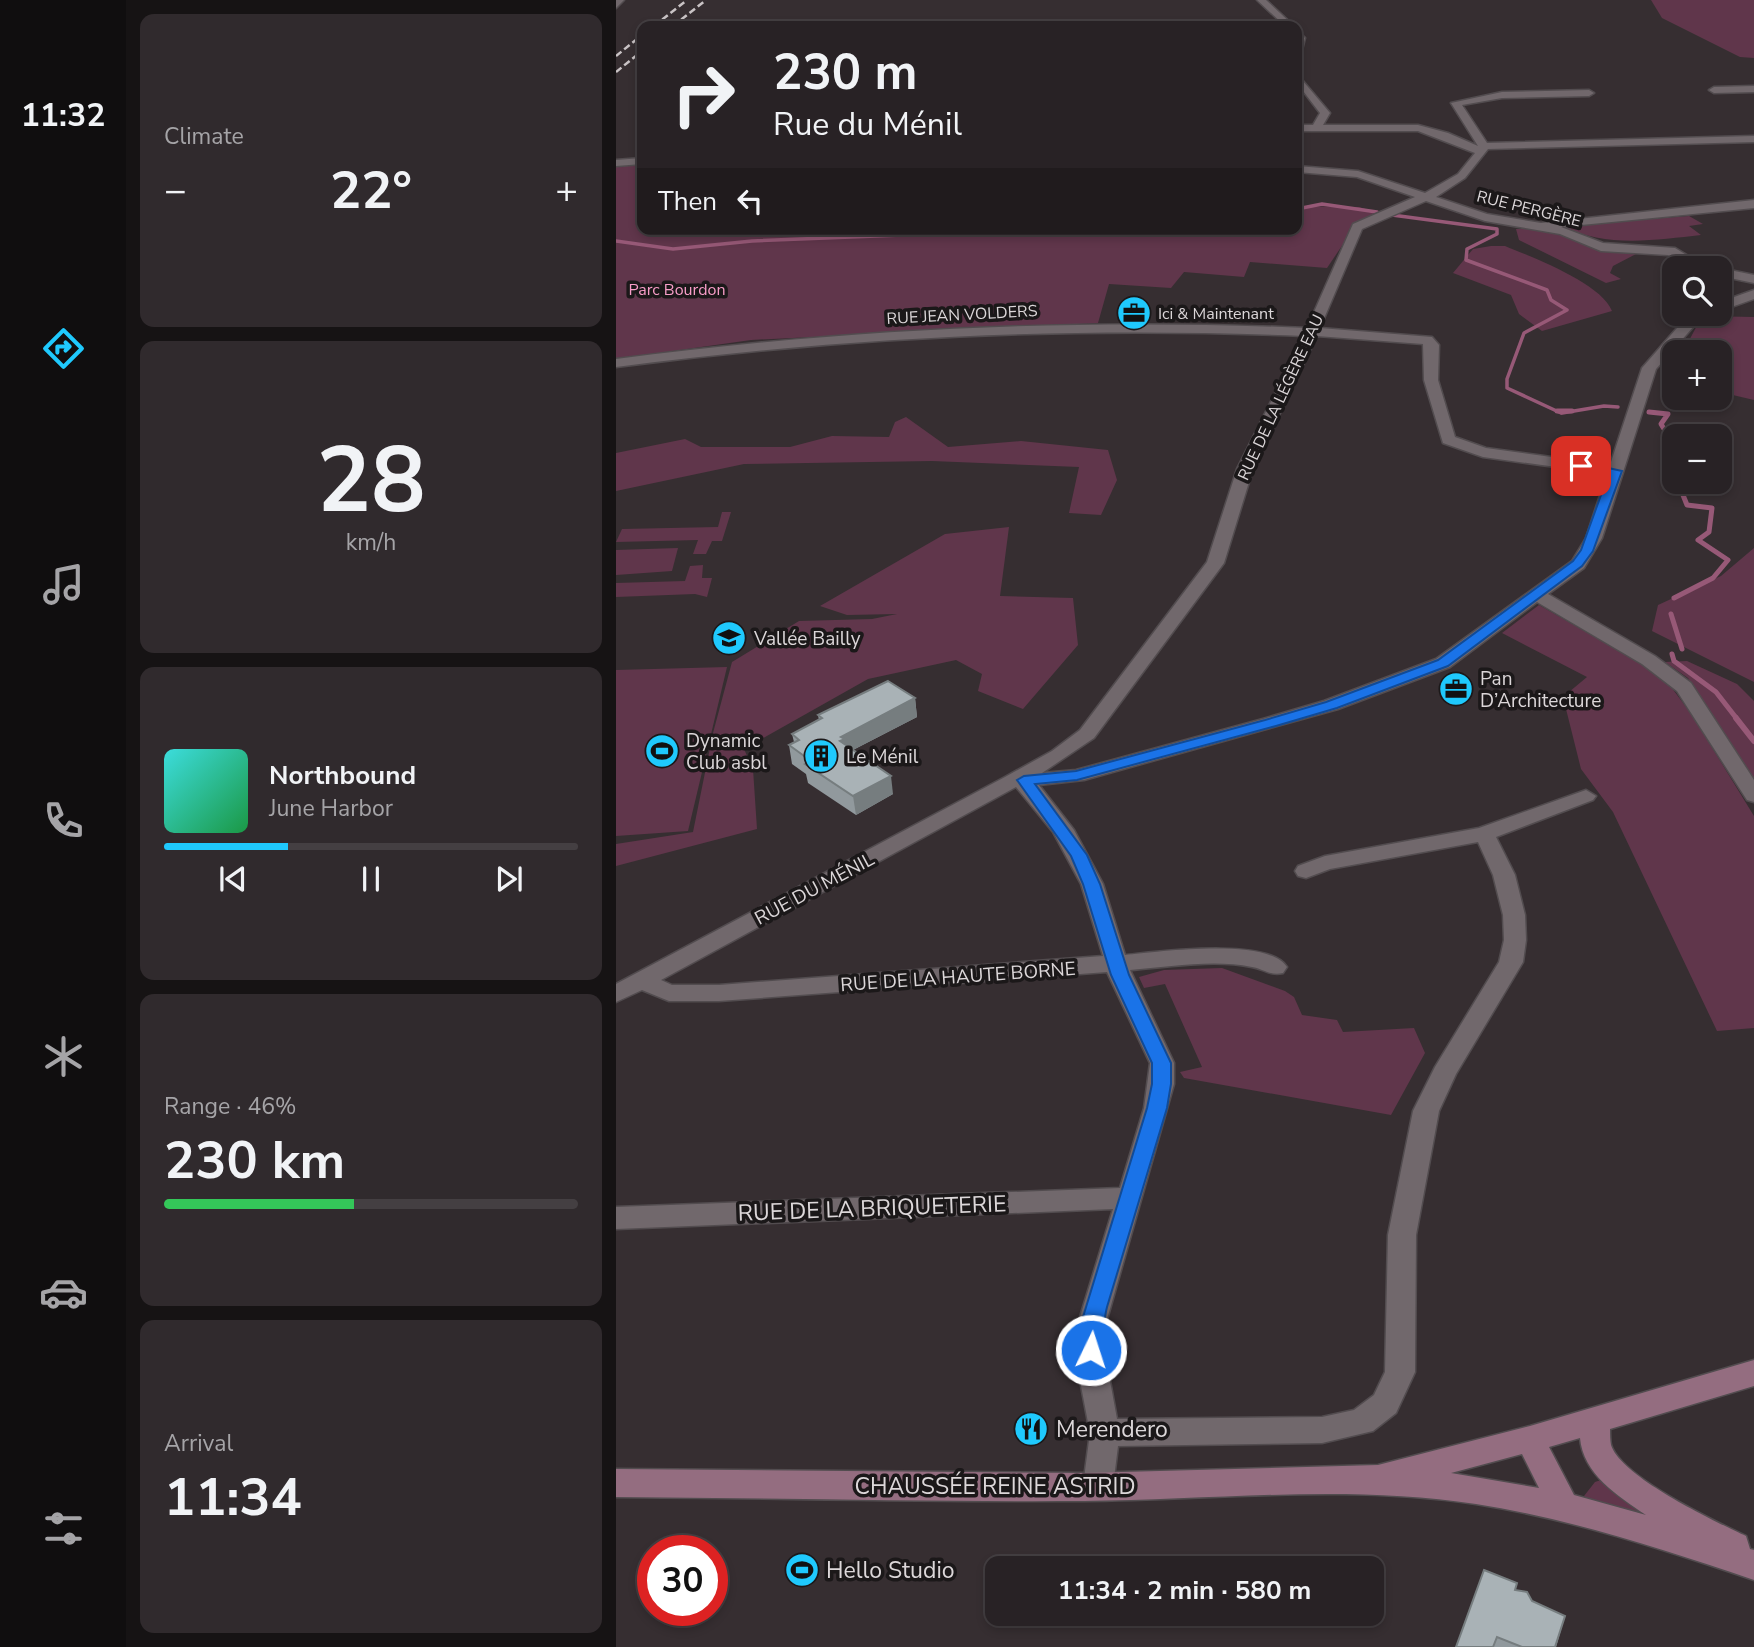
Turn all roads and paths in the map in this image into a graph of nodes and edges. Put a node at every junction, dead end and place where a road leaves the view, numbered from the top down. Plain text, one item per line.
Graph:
1 (620, 0) edge
2 (1261, 0) edge
3 (616, 5) edge
4 (1284, 21) edge
5 (1302, 83) edge
6 (1754, 89) edge
7 (1714, 90) dead end
8 (1589, 93) dead end
9 (1317, 127) junction
10 (1302, 128) edge
11 (1754, 139) edge
12 (1483, 149) junction
13 (637, 161) edge
14 (616, 163) edge
15 (1302, 169) edge
16 (1427, 197) junction
17 (1754, 204) edge
18 (1541, 226) junction
19 (1680, 256) edge
20 (1732, 274) edge
21 (1754, 279) edge
22 (1754, 294) edge
23 (1732, 302) edge
24 (1686, 326) edge
25 (1311, 331) junction
26 (616, 363) edge
27 (1616, 471) junction
28 (1538, 595) junction
29 (1018, 781) junction
30 (1586, 796) dead end
31 (1754, 796) edge
32 (1483, 834) junction
33 (1306, 871) dead end
34 (1116, 964) junction
35 (1275, 967) dead end
36 (642, 981) junction
37 (616, 994) edge
38 (1129, 1198) junction
39 (616, 1218) edge
40 (1754, 1373) edge
41 (1595, 1420) junction
42 (1105, 1433) junction
43 (1530, 1439) junction
44 (1374, 1479) junction
45 (616, 1483) edge
46 (1098, 1486) junction
47 (1564, 1507) junction
48 (1754, 1557) edge
49 (1754, 1565) edge

1 - 3 street
2 - 4 street
5 - 9 street
6 - 7 street
8 - 12 street
9 - 10 street
9 - 12 street
11 - 12 street
12 - 16 street, RUE DE LA LÉGÈRE EAU
13 - 14 street
15 - 16 street, RUE PERGÈRE
16 - 18 street, RUE PERGÈRE
16 - 25 street, RUE DE LA LÉGÈRE EAU
17 - 18 street
18 - 19 street, RUE PERGÈRE
20 - 21 street
22 - 23 street
24 - 27 street, RUE DU MÉNIL
25 - 26 street, RUE JEAN VOLDERS
25 - 27 street, RUE JEAN VOLDERS
25 - 29 street, RUE DE LA LÉGÈRE EAU
27 - 28 street, RUE DU MÉNIL
28 - 29 street, RUE DU MÉNIL
28 - 31 street
29 - 34 street
29 - 36 street, RUE DU MÉNIL
30 - 32 street
32 - 33 street
32 - 42 street
34 - 35 street, RUE DE LA HAUTE BORNE
34 - 36 street, RUE DE LA HAUTE BORNE
34 - 38 street
36 - 37 street, RUE DU MÉNIL
38 - 39 street, RUE DE LA BRIQUETERIE
38 - 42 street
40 - 41 main road
41 - 43 main road
41 - 48 main road
42 - 46 street
43 - 44 main road
43 - 47 main road
44 - 46 main road, CHAUSSÉE REINE ASTRID
44 - 47 main road
45 - 46 main road, CHAUSSÉE REINE ASTRID
47 - 49 main road

